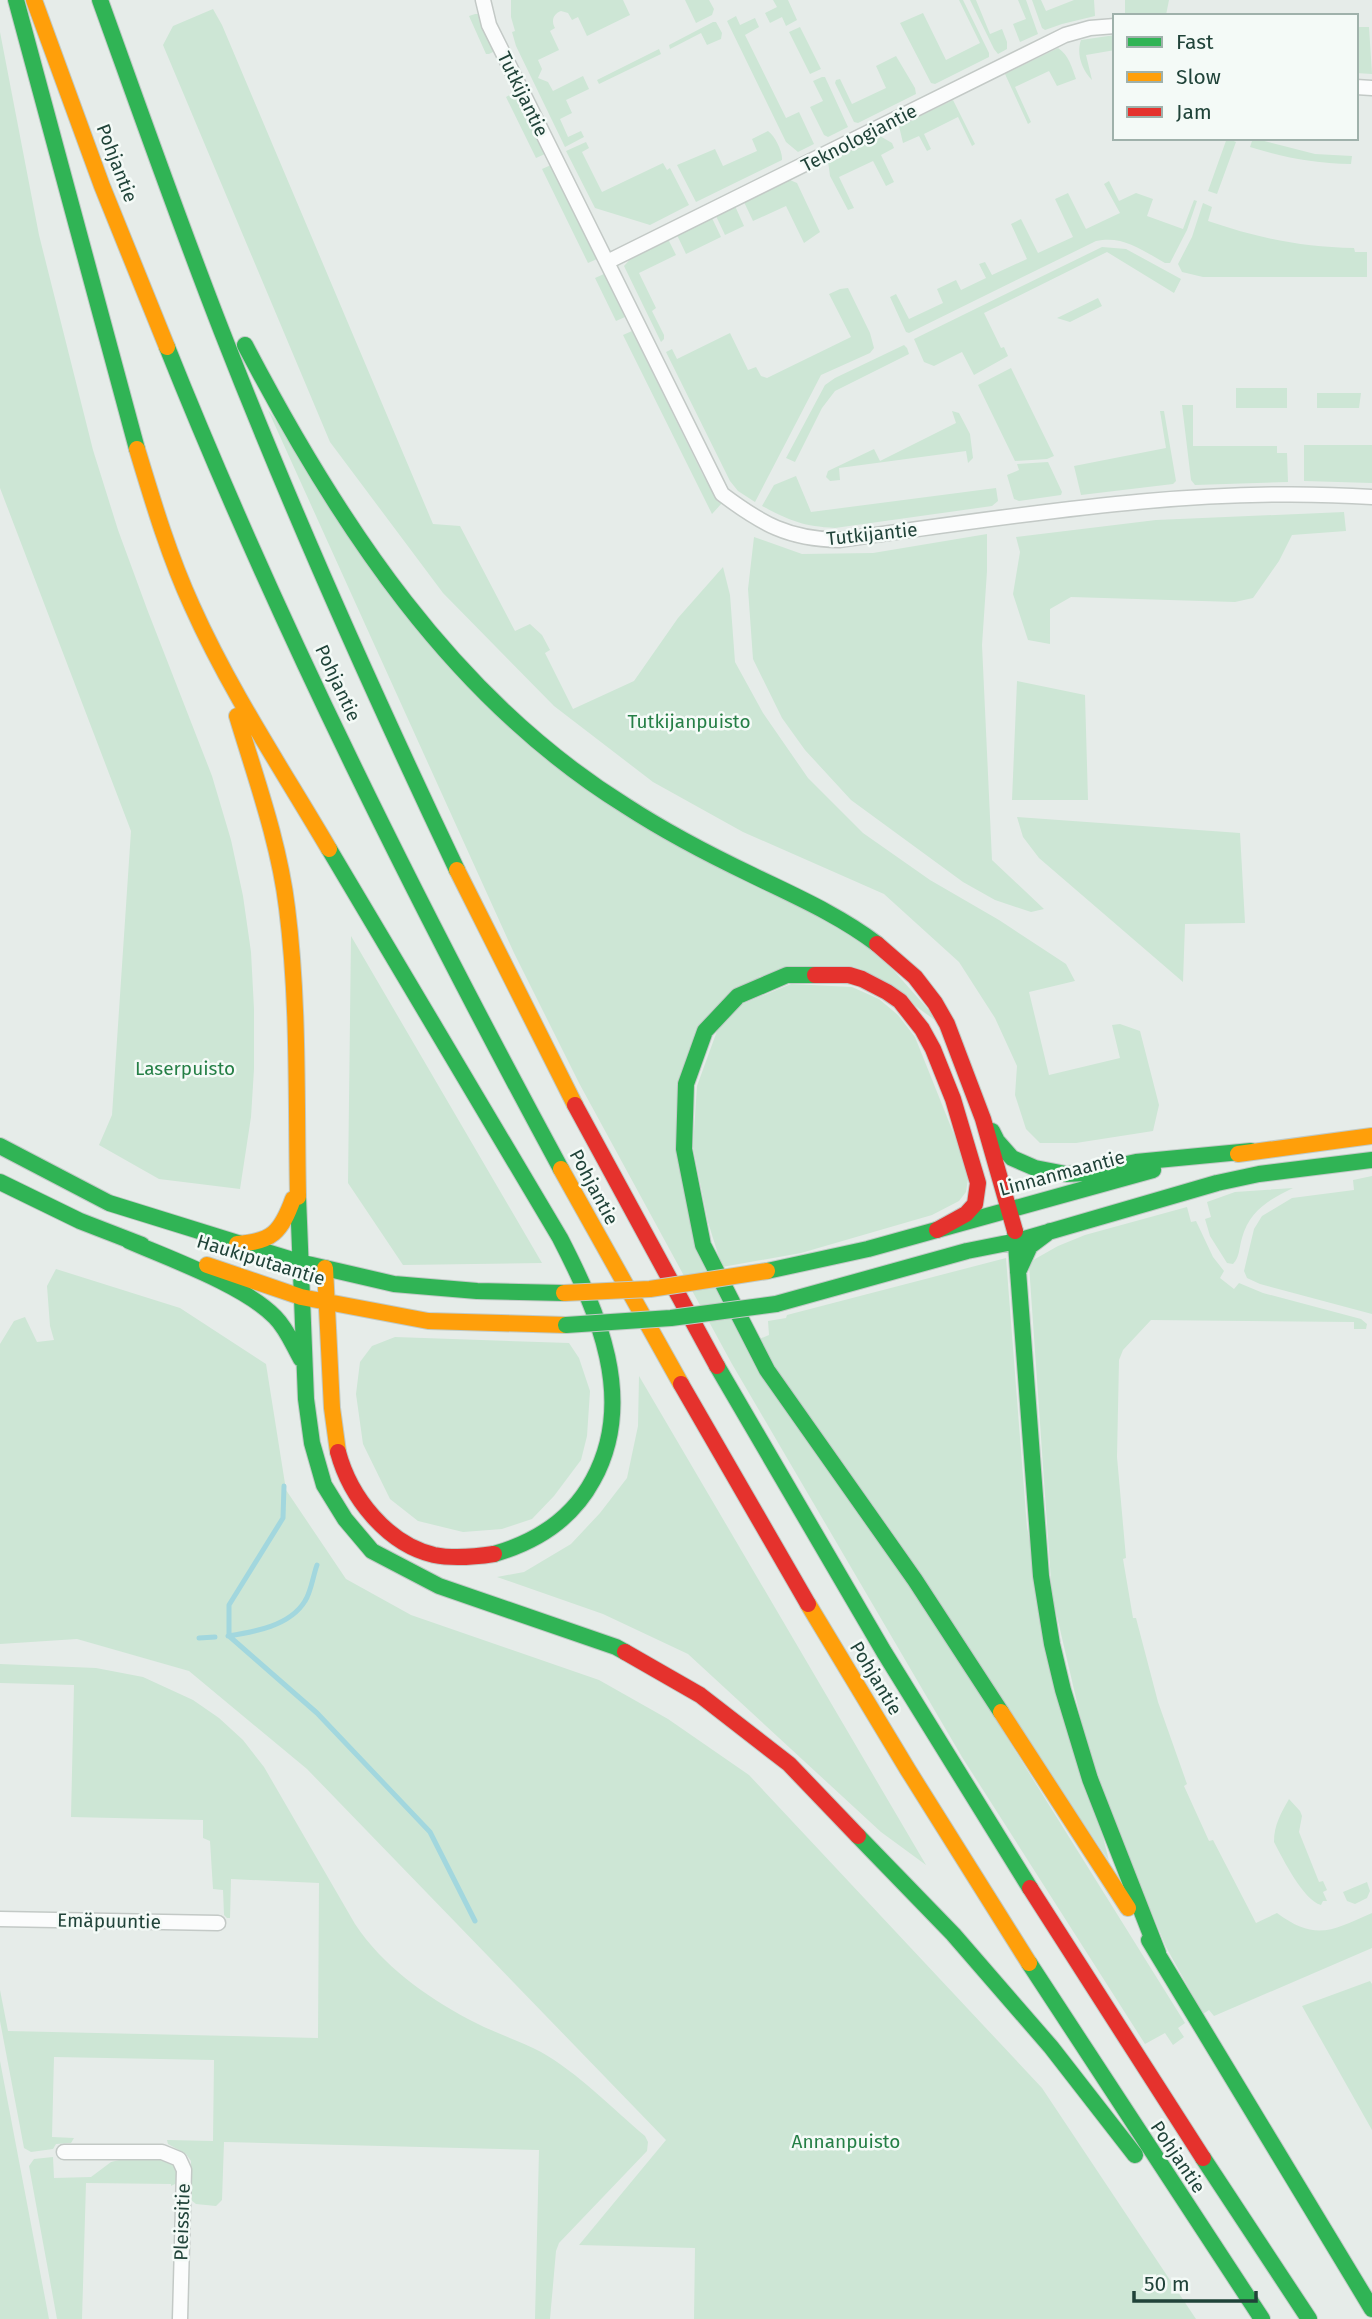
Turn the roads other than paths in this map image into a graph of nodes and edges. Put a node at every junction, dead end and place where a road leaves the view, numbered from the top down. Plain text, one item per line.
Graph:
1 (100, 0) edge
2 (483, 0) edge
3 (26, 4) edge
4 (1113, 26) edge
5 (162, 170) junction
6 (607, 262) junction
7 (1372, 497) edge
8 (221, 667) junction
9 (979, 1107) junction
10 (1372, 1136) edge
11 (0, 1146) edge
12 (1251, 1151) junction
13 (1372, 1160) edge
14 (0, 1182) edge
15 (298, 1184) junction
16 (1009, 1210) junction
17 (937, 1230) junction
18 (1050, 1231) junction
19 (129, 1241) junction
20 (1017, 1241) junction
21 (237, 1244) junction
22 (299, 1262) junction
23 (325, 1268) junction
24 (767, 1271) joint
25 (1018, 1272) junction
26 (301, 1297) junction
27 (326, 1303) junction
28 (304, 1367) junction
29 (0, 1919) edge
30 (218, 1923) dead end
31 (1158, 1953) junction
32 (1267, 2134) junction
33 (64, 2152) dead end
34 (1328, 2204) dead end
35 (1197, 2223) junction
36 (1372, 2309) edge
37 (180, 2319) edge
38 (1262, 2319) edge
39 (1309, 2319) edge

1 - 5 main road, Pohjantie
2 - 6 street, Tutkijantie
3 - 8 main road
3 - 35 main road, Pohjantie
4 - 6 street, Teknologiantie
5 - 9 main road
5 - 39 main road, Pohjantie
6 - 7 street, Tutkijantie
8 - 15 main road
8 - 27 main road
9 - 12 main road
9 - 16 main road
10 - 12 main road, Linnanmaantie
11 - 21 main road, Haukiputaantie
12 - 16 main road, Linnanmaantie
13 - 18 main road
14 - 19 main road, Haukiputaantie
15 - 21 main road
15 - 22 main road
16 - 17 main road, Linnanmaantie
16 - 20 main road
17 - 24 main road, Linnanmaantie
17 - 31 main road
18 - 20 main road
18 - 25 main road
19 - 26 main road, Haukiputaantie
19 - 28 main road
20 - 25 main road
20 - 27 main road, Haukiputaantie, bridge
21 - 22 main road, Haukiputaantie
22 - 23 main road, Haukiputaantie
22 - 26 main road
23 - 24 main road, Haukiputaantie, bridge
23 - 27 main road
25 - 31 main road
26 - 27 main road, Haukiputaantie
26 - 28 main road
28 - 35 main road
29 - 30 street, Emäpuuntie
31 - 32 main road
32 - 34 main road
32 - 36 main road
33 - 37 street, Pleissitie
35 - 38 main road, Pohjantie

